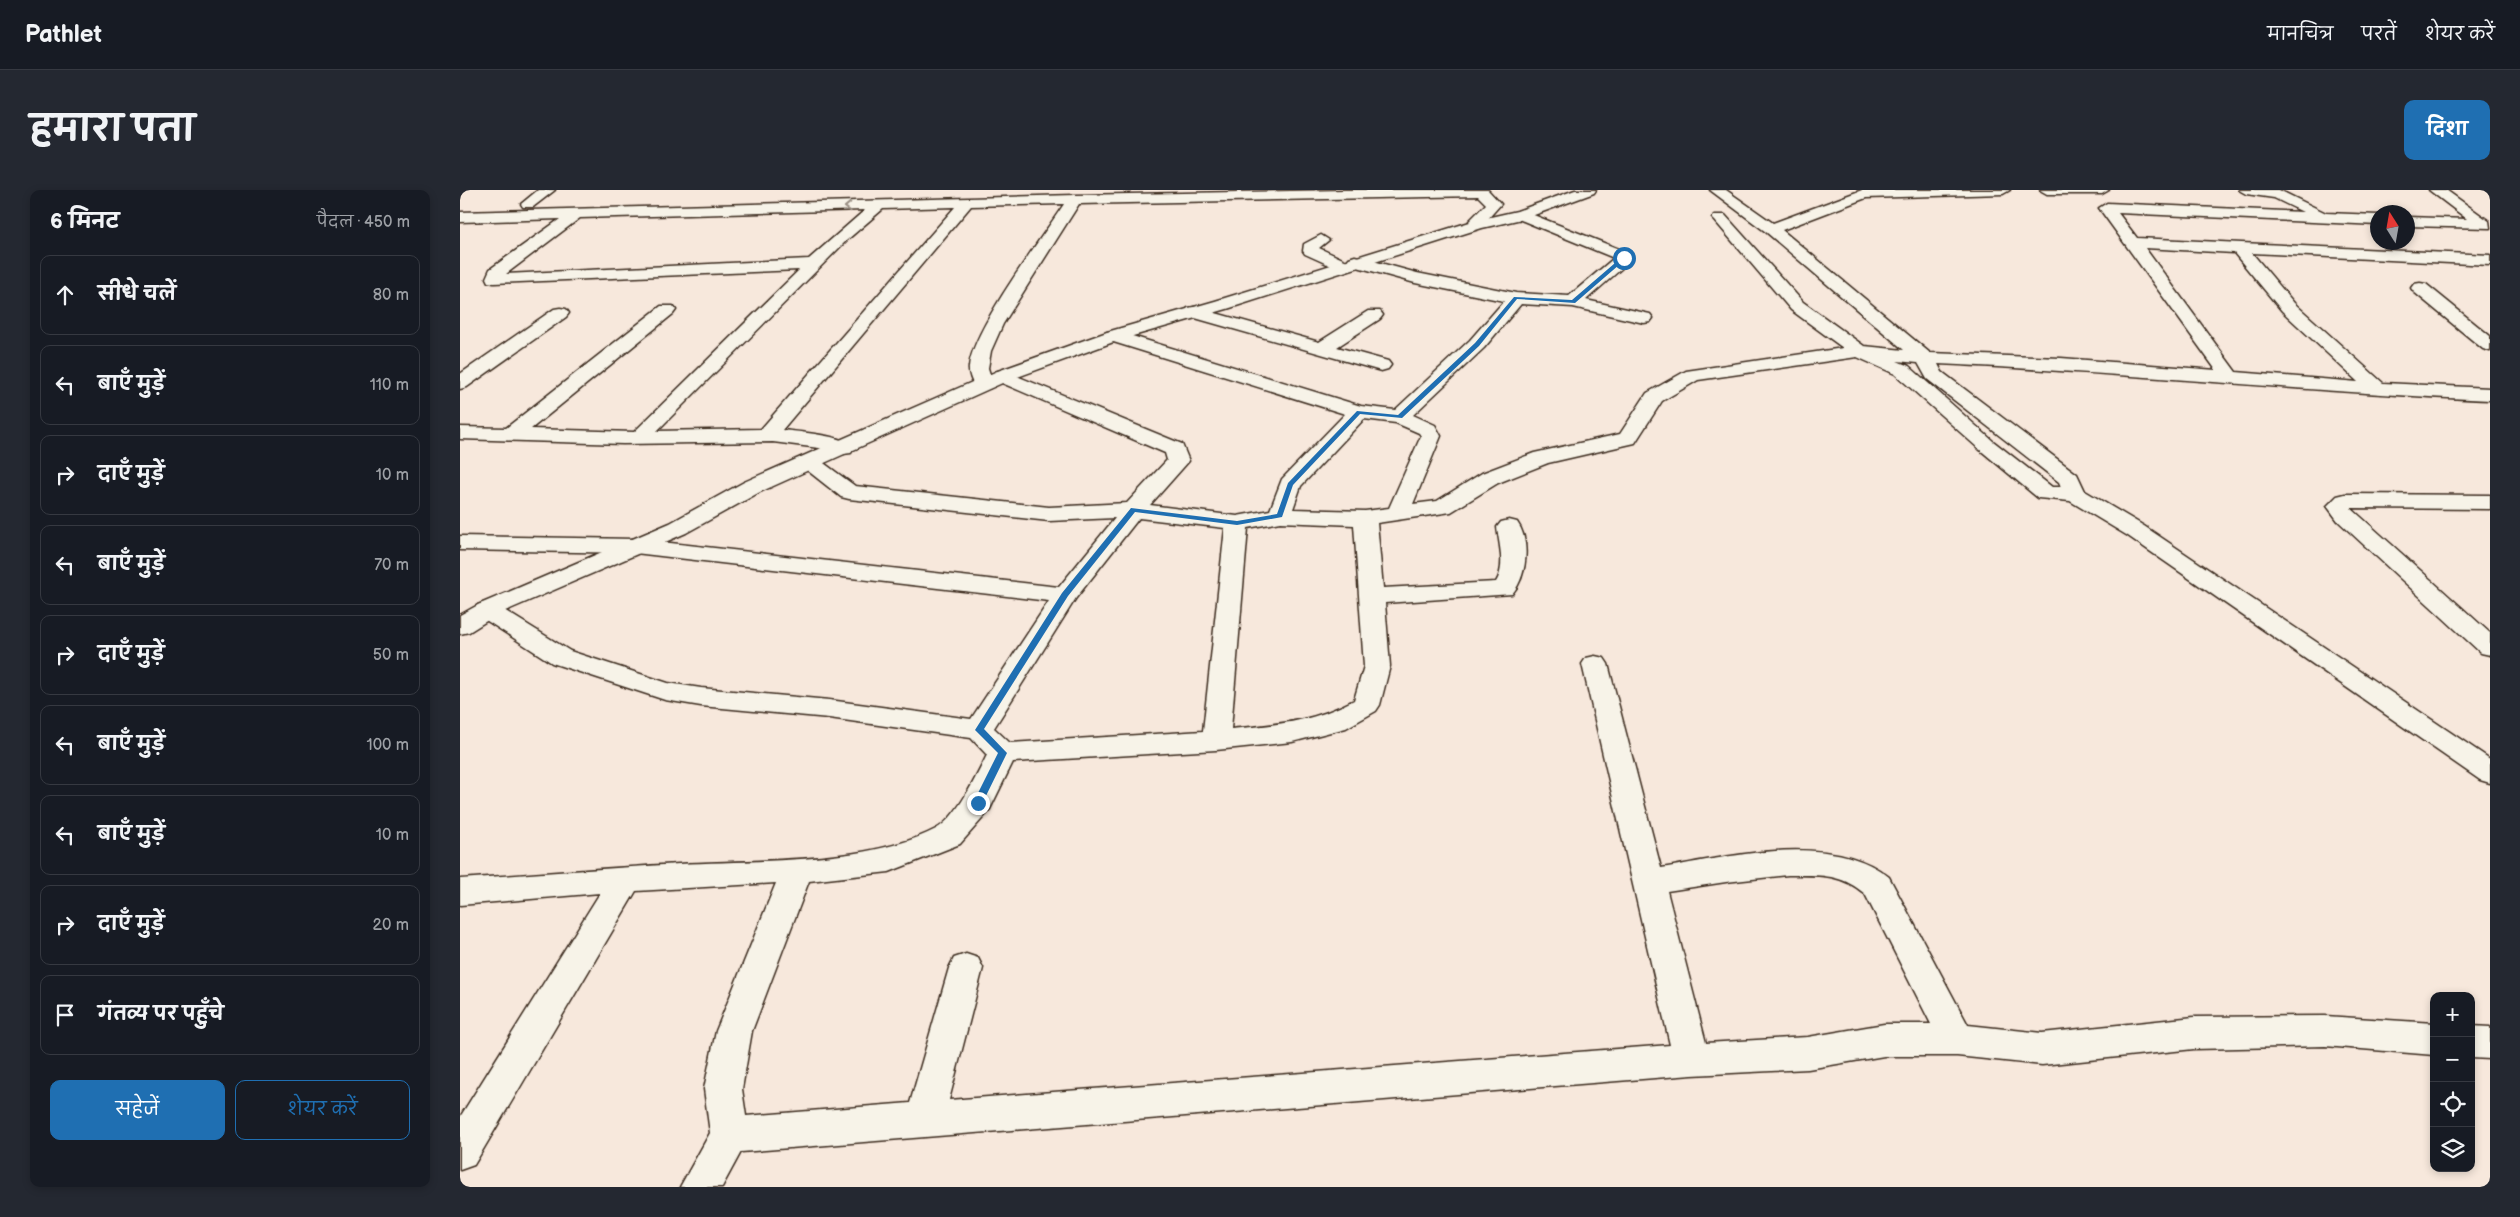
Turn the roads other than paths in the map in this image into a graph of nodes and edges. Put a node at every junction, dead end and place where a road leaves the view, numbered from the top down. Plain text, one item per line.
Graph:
1 (548, 190) edge
2 (1208, 190) edge
3 (1488, 190) edge
4 (1589, 190) edge
5 (1717, 190) edge
6 (2003, 190) edge
7 (2047, 190) edge
8 (2102, 190) edge
9 (2246, 190) edge
10 (2436, 190) edge
11 (1159, 191) edge
12 (1454, 191) edge
13 (1046, 192) edge
14 (1861, 192) edge
15 (1294, 193) edge
16 (884, 196) edge
17 (1075, 199) junction
18 (966, 202) junction
19 (528, 204) junction
20 (460, 206) edge
21 (577, 213) junction
22 (1521, 215) junction
23 (460, 217) edge
24 (2322, 217) junction
25 (1720, 218) dead end
26 (2370, 220) edge
27 (2415, 222) edge
28 (1478, 224) junction
29 (2487, 226) edge
30 (1771, 229) junction
31 (1321, 240) dead end
32 (2132, 243) junction
33 (2240, 250) junction
34 (2359, 253) junction
35 (2490, 260) edge
36 (1348, 263) junction
37 (814, 264) junction
38 (2420, 288) dead end
39 (1516, 298) junction
40 (1573, 302) junction
41 (667, 310) dead end
42 (1194, 312) junction
43 (560, 313) dead end
44 (1374, 315) dead end
45 (1644, 318) dead end
46 (1113, 336) junction
47 (2490, 345) edge
48 (1322, 348) junction
49 (1859, 351) junction
50 (1925, 358) junction
51 (1381, 365) dead end
52 (2231, 378) junction
53 (992, 380) junction
54 (460, 383) edge
55 (2378, 389) junction
56 (2489, 395) edge
57 (1359, 412) junction
58 (1400, 417) junction
59 (460, 433) edge
60 (512, 434) junction
61 (765, 437) junction
62 (639, 438) junction
63 (843, 448) junction
64 (809, 463) junction
65 (2076, 495) junction
66 (2480, 502) edge
67 (1133, 510) junction
68 (1398, 514) junction
69 (1280, 515) junction
70 (1365, 518) junction
71 (2490, 520) edge
72 (1237, 523) junction
73 (1509, 527) dead end
74 (460, 543) edge
75 (635, 546) junction
76 (1065, 595) junction
77 (1370, 596) junction
78 (487, 610) junction
79 (460, 626) edge
80 (2490, 647) edge
81 (1595, 664) dead end
82 (979, 730) junction
83 (1216, 740) junction
84 (1003, 753) junction
85 (2490, 773) edge
86 (797, 870) junction
87 (626, 879) junction
88 (1648, 882) junction
89 (460, 892) edge
90 (966, 968) dead end
91 (2430, 1039) edge
92 (1957, 1040) junction
93 (2475, 1042) edge
94 (2490, 1043) edge
95 (1692, 1059) junction
96 (925, 1120) junction
97 (730, 1135) junction
98 (460, 1152) edge
99 (700, 1187) edge

1 - 19 street
2 - 11 street
3 - 12 street
4 - 22 street
5 - 30 street
6 - 14 street
7 - 8 street
9 - 24 street
10 - 29 street
11 - 13 street
12 - 15 street
12 - 28 street
13 - 16 street
14 - 30 street
15 - 17 street
16 - 18 street
16 - 19 street
16 -> 21 street
16 - 37 street
17 - 18 street
17 - 53 street
18 - 61 street
19 - 20 street
21 - 23 street
21 - 37 street
22 - 28 street
22 - 40 street
24 - 26 street
24 - 32 street
24 - 34 street
25 - 49 street
27 - 29 street
28 - 36 street
30 - 50 street
31 - 36 street
32 - 33 street
32 - 52 street
33 - 34 street
33 - 55 street
34 - 35 street
36 - 39 street
36 - 42 street
37 - 62 street
38 - 47 street
39 - 40 street
39 - 58 street
40 - 45 street
41 - 60 street
42 - 46 street
42 - 48 street
43 - 54 street
44 - 48 street
46 - 53 street
46 - 57 street
48 - 51 street
49 - 50 street
49 - 65 street
49 - 68 street
50 - 52 street
50 - 65 street
52 - 55 street
53 - 63 street
53 - 67 street
55 - 56 street
57 - 58 street
57 - 69 street
58 - 68 street
59 - 60 street
60 - 62 street
61 - 62 street
61 - 63 street
63 - 64 street
64 - 67 street
64 - 75 street
65 - 85 street
66 - 71 street
66 - 80 street
67 - 72 street
67 - 76 street
68 - 70 street
69 - 70 street
69 - 72 street
70 - 77 street
72 - 83 street
73 - 77 street
74 - 75 street
75 - 76 street
75 - 78 street
76 - 82 street
77 - 83 street
78 - 79 street
78 - 82 street
81 - 88 street
82 - 84 street
83 - 84 street
84 - 86 street
86 - 87 street
86 - 97 street
87 - 89 street
87 - 98 street
88 - 92 street
88 - 95 street
90 - 96 street
91 - 92 street
92 - 95 street
93 - 94 street
95 - 96 street
96 - 97 street
97 - 99 street

